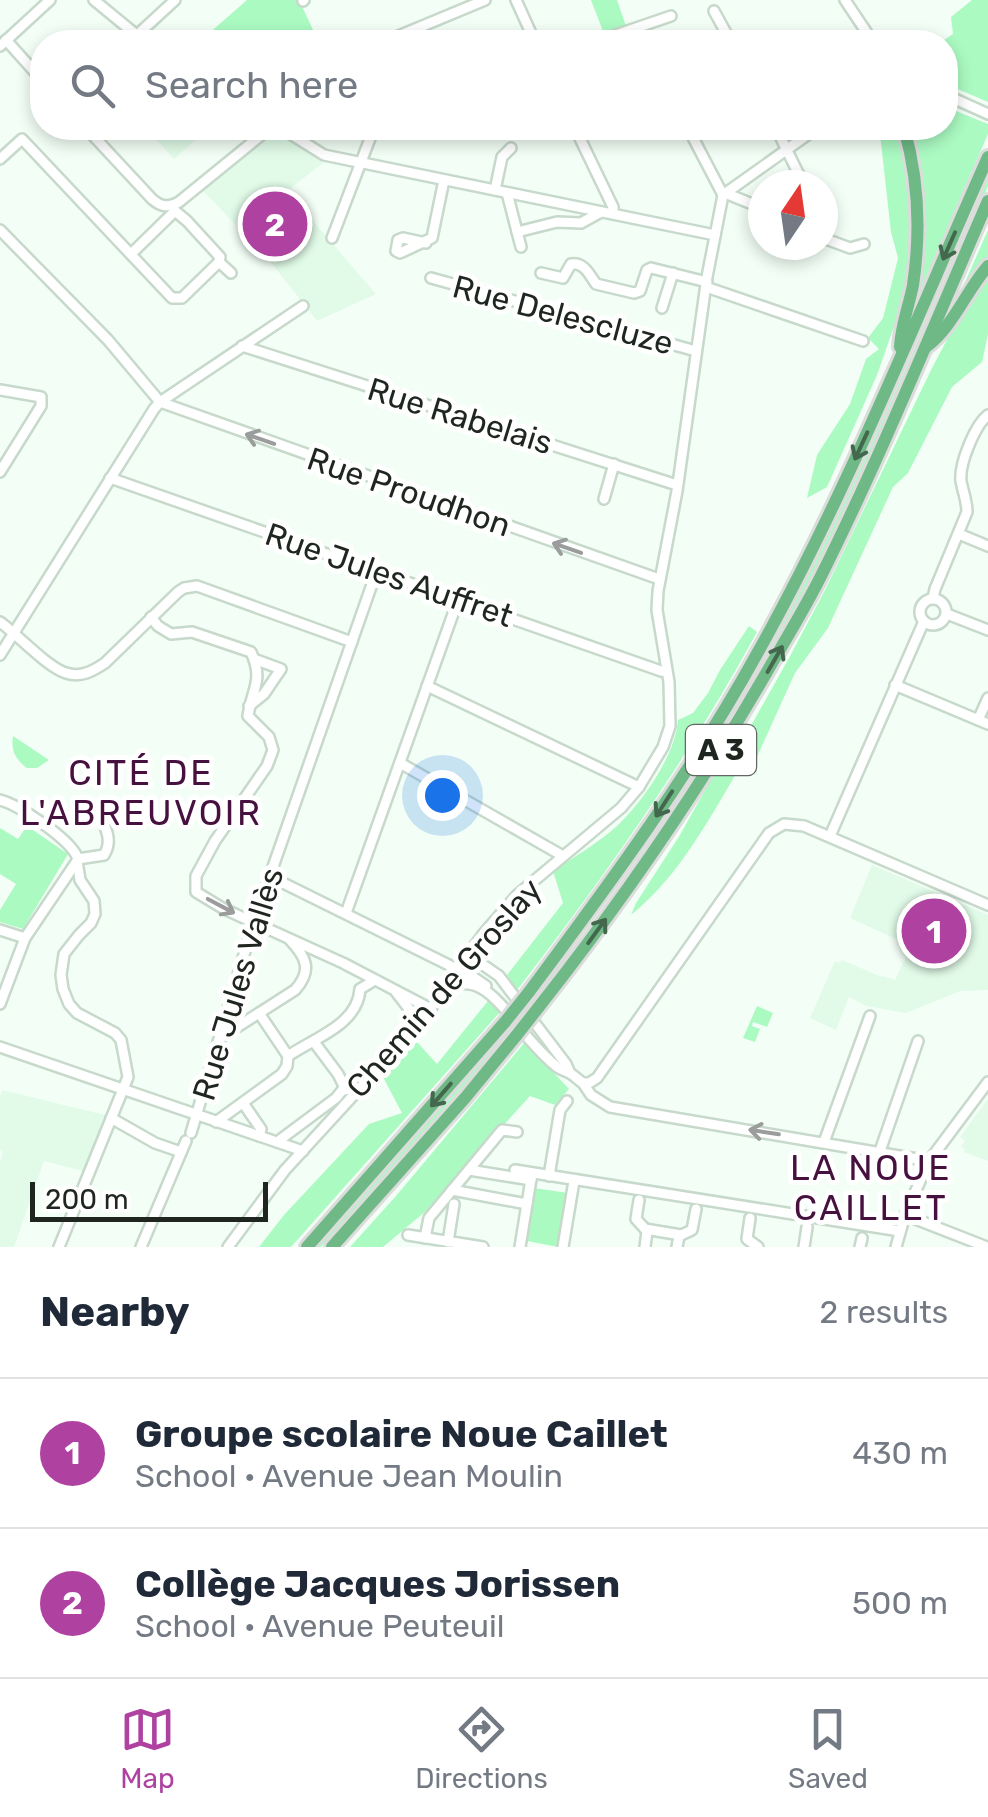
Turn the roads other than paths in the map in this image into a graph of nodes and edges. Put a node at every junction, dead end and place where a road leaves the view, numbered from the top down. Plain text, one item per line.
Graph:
1 (50, 0) edge
2 (94, 0) edge
3 (175, 0) edge
4 (484, 0) edge
5 (516, 0) edge
6 (845, 0) edge
7 (714, 10) dead end
8 (671, 16) dead end
9 (130, 30) edge
10 (149, 30) edge
11 (413, 30) edge
12 (530, 30) edge
13 (630, 30) edge
14 (725, 30) edge
15 (865, 30) edge
16 (3, 43) edge
17 (30, 69) edge
18 (958, 101) edge
19 (988, 114) edge
20 (97, 140) edge
21 (255, 140) edge
22 (300, 140) edge
23 (369, 140) edge
24 (581, 140) edge
25 (694, 140) edge
26 (782, 140) edge
27 (801, 140) edge
28 (907, 140) edge
29 (511, 148) dead end
30 (787, 150) junction
31 (988, 157) edge
32 (0, 159) edge
33 (359, 164) junction
34 (797, 170) edge
35 (444, 180) junction
36 (495, 190) junction
37 (507, 193) junction
38 (723, 197) junction
39 (988, 202) edge
40 (748, 204) edge
41 (172, 208) junction
42 (602, 212) junction
43 (613, 214) junction
44 (0, 230) edge
45 (517, 232) junction
46 (715, 234) junction
47 (332, 238) dead end
48 (426, 243) dead end
49 (838, 244) edge
50 (864, 244) dead end
51 (520, 247) dead end
52 (131, 254) junction
53 (219, 262) junction
54 (988, 266) edge
55 (231, 273) dead end
56 (541, 273) dead end
57 (672, 273) junction
58 (431, 278) dead end
59 (706, 284) junction
60 (304, 306) dead end
61 (662, 308) dead end
62 (863, 341) dead end
63 (242, 346) junction
64 (924, 348) junction
65 (696, 351) junction
66 (900, 357) junction
67 (0, 390) edge
68 (160, 402) junction
69 (988, 416) edge
70 (614, 464) junction
71 (0, 472) edge
72 (110, 478) junction
73 (678, 484) junction
74 (604, 499) dead end
75 (959, 534) junction
76 (988, 546) edge
77 (377, 570) junction
78 (659, 579) junction
79 (933, 598) junction
80 (458, 600) junction
81 (947, 614) junction
82 (151, 617) junction
83 (924, 621) junction
84 (0, 622) edge
85 (988, 630) edge
86 (14, 632) junction
87 (352, 642) junction
88 (0, 655) edge
89 (254, 659) junction
90 (667, 672) junction
91 (896, 685) junction
92 (427, 686) junction
93 (988, 698) edge
94 (249, 706) junction
95 (983, 722) edge
96 (400, 763) junction
97 (639, 788) junction
98 (0, 800) edge
99 (100, 815) dead end
100 (830, 836) junction
101 (563, 856) junction
102 (78, 860) junction
103 (271, 876) junction
104 (988, 905) edge
105 (346, 913) junction
106 (254, 921) junction
107 (0, 930) edge
108 (286, 936) junction
109 (25, 938) junction
110 (479, 940) junction
111 (325, 954) junction
112 (466, 960) junction
113 (343, 962) junction
114 (305, 965) junction
115 (459, 970) junction
116 (499, 976) junction
117 (375, 980) junction
118 (360, 989) junction
119 (394, 990) junction
120 (502, 1002) junction
121 (0, 1004) edge
122 (431, 1009) junction
123 (259, 1013) junction
124 (870, 1016) dead end
125 (420, 1023) junction
126 (220, 1038) junction
127 (918, 1041) dead end
128 (314, 1042) junction
129 (0, 1047) edge
130 (288, 1056) junction
131 (570, 1073) junction
132 (988, 1082) edge
133 (583, 1083) junction
134 (122, 1089) junction
135 (348, 1092) junction
136 (567, 1101) dead end
137 (243, 1102) junction
138 (198, 1116) junction
139 (111, 1118) junction
140 (216, 1122) junction
141 (517, 1132) dead end
142 (259, 1136) junction
143 (277, 1142) junction
144 (824, 1142) junction
145 (303, 1151) junction
146 (880, 1151) junction
147 (181, 1152) junction
148 (929, 1161) junction
149 (469, 1170) junction
150 (514, 1170) dead end
151 (550, 1176) junction
152 (532, 1177) junction
153 (574, 1180) junction
154 (452, 1190) junction
155 (639, 1200) dead end
156 (454, 1204) dead end
157 (527, 1204) junction
158 (696, 1209) dead end
159 (905, 1215) junction
160 (750, 1218) dead end
161 (807, 1227) dead end
162 (646, 1229) junction
163 (900, 1231) junction
164 (408, 1235) dead end
165 (681, 1235) junction
166 (429, 1241) edge
167 (448, 1242) junction
168 (59, 1247) edge
169 (141, 1247) edge
170 (228, 1247) edge
171 (307, 1247) edge
172 (332, 1247) edge
173 (483, 1247) edge
174 (520, 1247) edge
175 (563, 1247) edge
176 (645, 1247) edge
177 (676, 1247) edge
178 (758, 1247) edge
179 (804, 1247) edge
180 (896, 1247) edge
181 (987, 1247) edge

1 - 16 street
2 - 9 street
3 - 10 street
4 - 11 street
5 - 12 street
6 - 15 street
7 - 14 street
8 - 13 street
16 - 17 street
18 - 19 street
20 - 41 street
21 - 41 street
22 - 33 street
23 - 33 street
24 - 43 street
25 - 38 street
26 - 30 street
27 - 30 street
28 - 66 highway
29 - 36 street
30 - 34 street
30 - 38 street
31 -> 66 highway, A 3
32 - 52 street
33 - 35 street
33 - 47 street
35 - 36 street
35 - 48 street
36 - 37 street
37 - 42 street
37 - 45 street
38 - 40 street
38 - 46 street, Chemin de Groslay
39 - 64 highway, A 3
41 - 52 street
41 - 53 street
42 - 43 street
42 - 45 street
43 - 46 street
44 - 68 street
45 - 51 street
46 - 59 street, Chemin de Groslay
49 - 50 street
52 - 53 street
53 - 55 street
54 - 64 highway
56 - 57 street
57 - 59 street
57 - 61 street
58 - 65 street, Rue Delescluze
59 - 62 street
59 - 65 street, Chemin de Groslay
60 - 63 street
63 - 68 street
63 - 70 street, Rue Rabelais
172 -> 64 highway, A 3, bridge
65 - 73 street, Chemin de Groslay
66 -> 171 highway, A 3, bridge
67 - 71 street
68 - 72 street
78 -> 68 street, Rue Proudhon
69 - 75 street
70 - 73 street, Rue Rabelais
70 - 74 street
72 - 77 street, Rue Jules Auffret
72 - 86 street
73 - 78 street, Chemin de Groslay
75 - 76 street
75 - 79 street
77 - 80 street, Rue Jules Auffret
77 - 87 street, Rue Jules Vallès
78 - 90 street, Chemin de Groslay
79 - 81 street
79 - 83 street
80 - 90 street, Rue Jules Auffret
80 - 92 street
81 - 83 street
81 - 85 street
82 - 86 street
82 - 87 street
82 - 89 street
83 - 91 street
84 - 86 street
86 - 88 street
87 - 103 street, Rue Jules Vallès
89 - 94 street
89 - 94 street
90 - 97 street, Chemin de Groslay
91 - 95 street
91 - 100 street
92 - 96 street
92 - 97 street
93 - 95 street
94 -> 106 street
96 - 101 street
96 - 105 street
97 - 101 street, Chemin de Groslay
98 - 102 street
99 - 102 street
100 - 104 street
100 - 133 street
101 - 110 street, Chemin de Groslay
102 - 109 street
102 - 134 street
103 - 105 street
103 - 106 street, Rue Jules Vallès
105 - 115 street
106 - 108 street
106 - 126 street, Rue Jules Vallès
107 - 109 street
108 - 111 street
108 - 114 street
109 - 121 street
110 - 112 street, Chemin de Groslay
110 - 116 street
111 - 113 street
111 - 114 street
112 - 115 street, Chemin de Groslay
112 - 116 street
113 - 117 street
113 - 118 street
114 - 123 street
115 - 120 street
115 - 122 street, Chemin de Groslay
116 - 131 street
117 - 118 street
117 - 119 street
118 - 128 street
119 - 122 street
119 - 125 street
120 - 122 street
120 - 131 street
122 - 125 street, Chemin de Groslay
123 - 126 street
123 - 130 street
124 - 144 street
125 - 135 street, Chemin de Groslay
126 - 138 street, Rue Jules Vallès
127 - 146 street
128 - 130 street
128 - 135 street
129 - 134 street
130 - 137 street
131 - 133 street
132 - 148 street
144 -> 133 street
134 - 138 street
134 - 139 street
135 - 143 street
135 - 145 street, Chemin de Groslay
136 - 151 street
137 - 140 street
137 - 142 street
138 - 140 street
138 - 147 street, Rue Jules Vallès
139 - 147 street
139 - 168 street
140 - 142 street
141 - 149 street
142 - 143 street
143 - 145 street
144 - 146 street
145 - 170 street, Chemin de Groslay
146 - 148 street
147 - 169 street, Rue Jules Vallès
148 - 159 street
149 - 152 street
149 - 154 street
150 - 152 street
151 - 152 street
151 - 153 street
152 - 157 street
153 - 163 street
153 - 175 street
154 - 157 street
154 - 166 street
155 - 162 street
156 - 167 street
157 - 174 street
158 - 165 street
159 - 163 street
159 - 181 street
160 - 178 street
161 - 179 street
162 - 165 street
162 - 176 street
163 - 180 street
164 - 166 street
165 - 177 street
166 - 167 street
167 - 173 street

